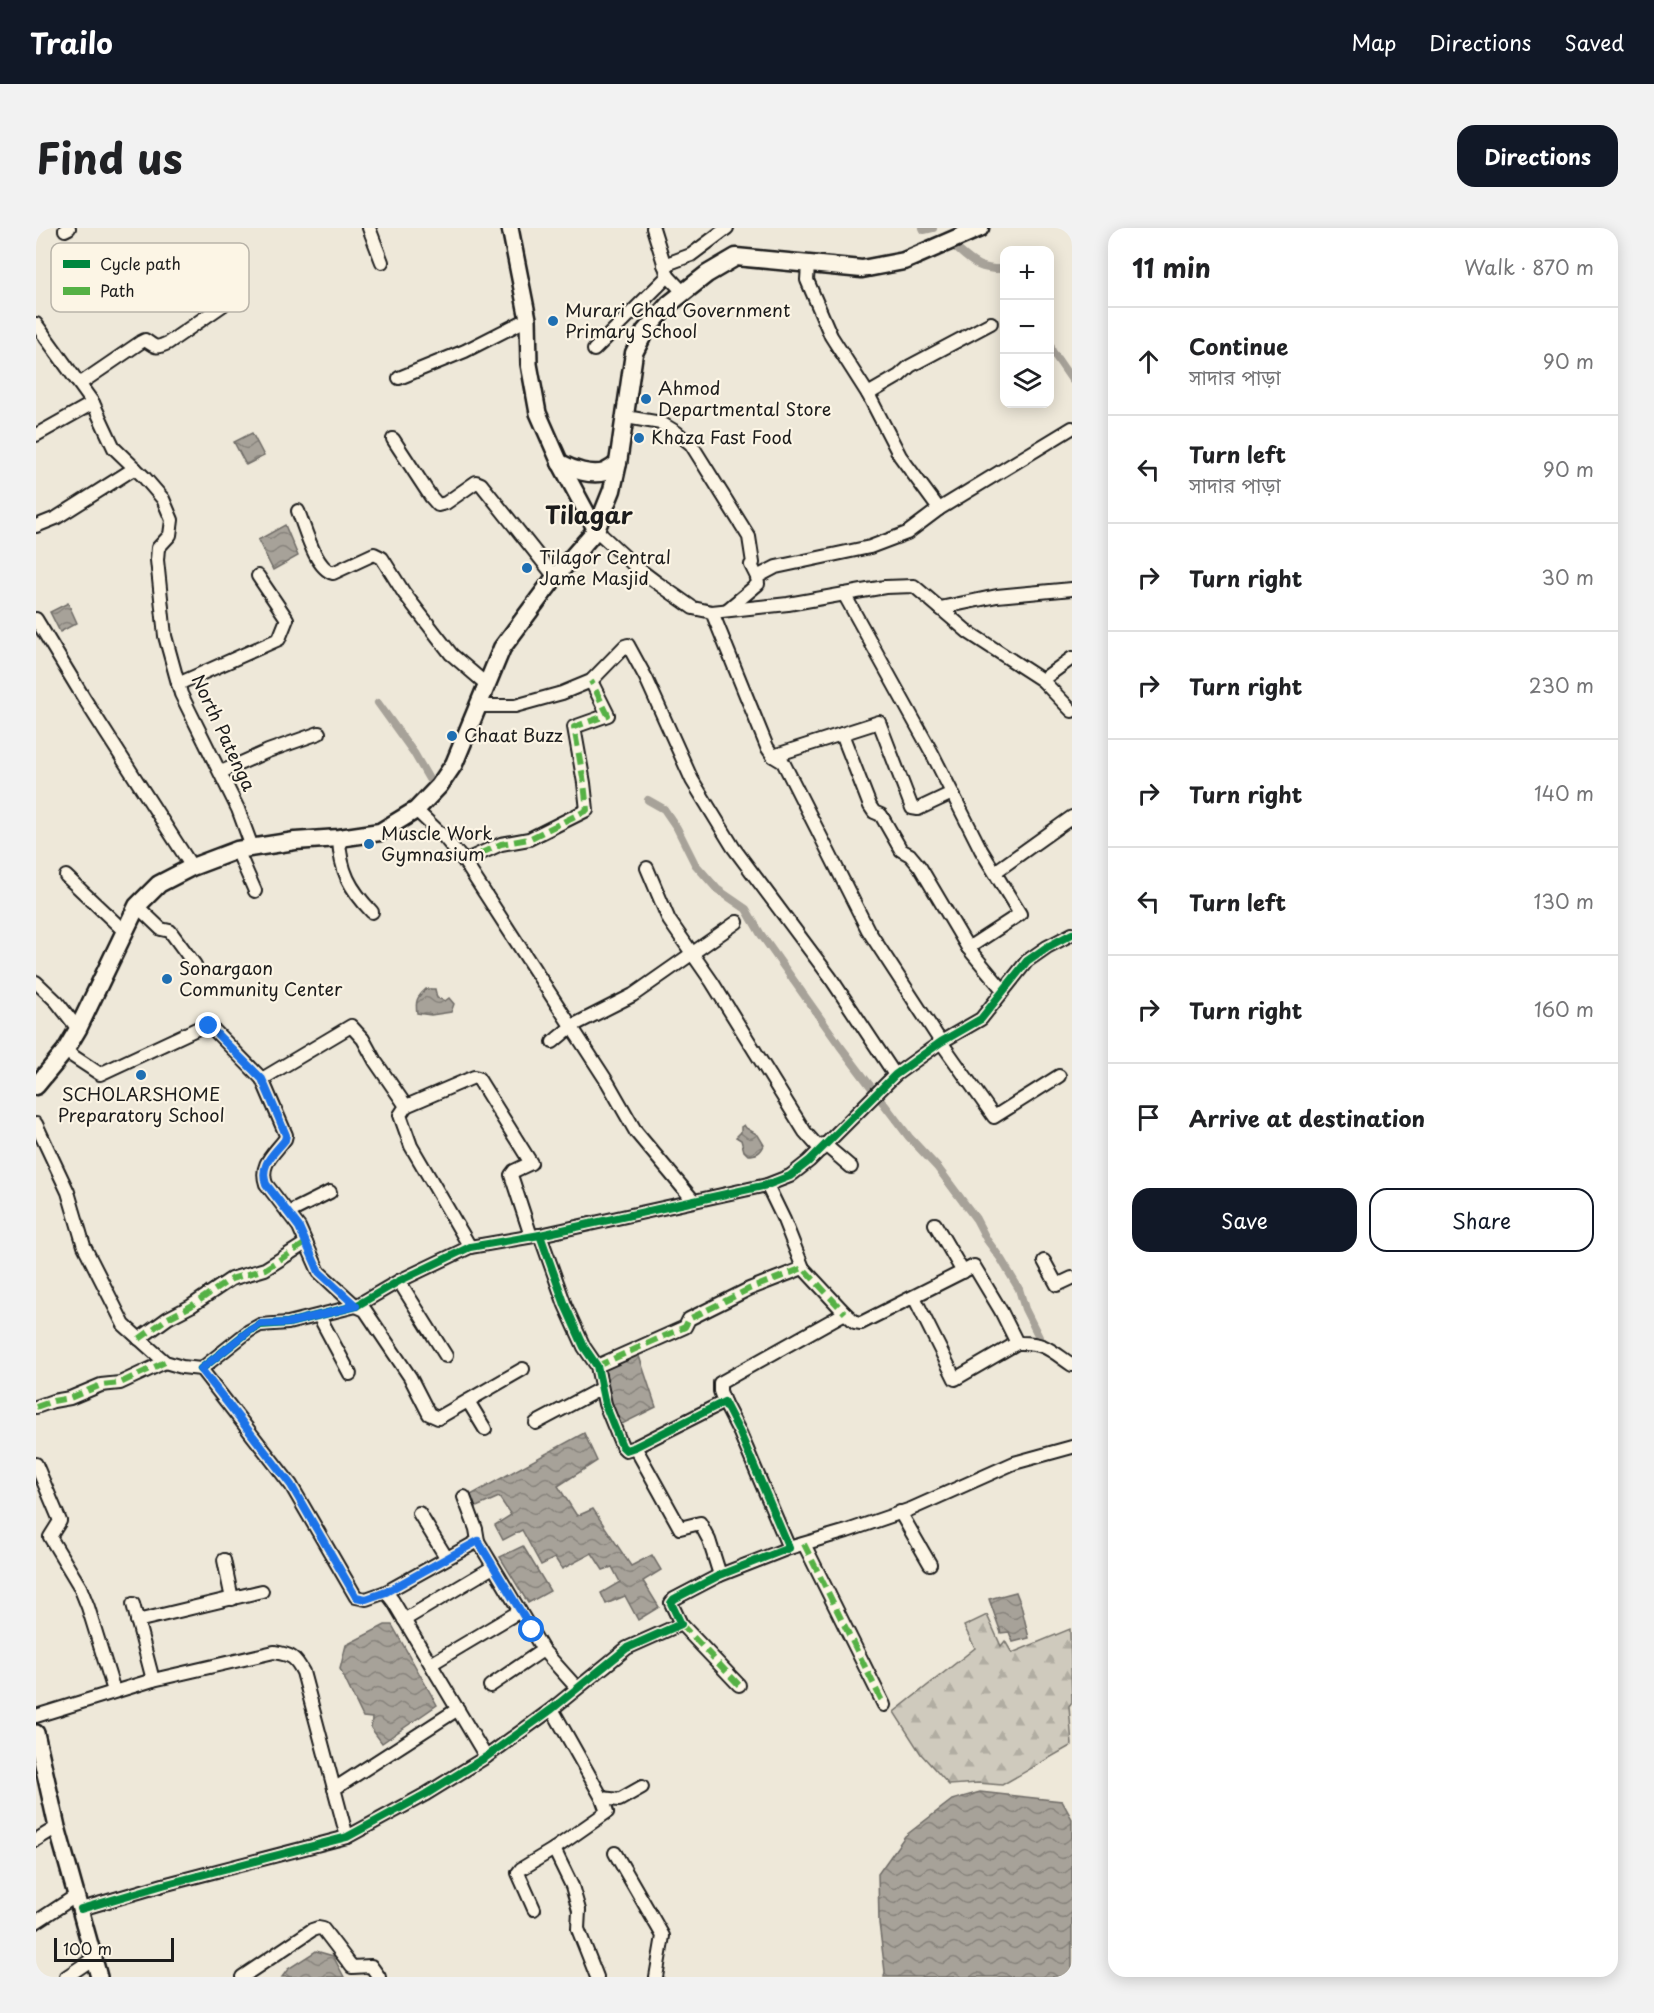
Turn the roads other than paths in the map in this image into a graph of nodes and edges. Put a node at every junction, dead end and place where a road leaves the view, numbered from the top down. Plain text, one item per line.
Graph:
1 (369, 228) edge
2 (510, 228) edge
3 (653, 228) edge
4 (727, 228) edge
5 (980, 228) edge
6 (382, 262) dead end
7 (808, 265) junction
8 (666, 271) junction
9 (684, 293) junction
10 (212, 312) edge
11 (528, 319) junction
12 (991, 323) dead end
13 (36, 324) edge
14 (594, 350) dead end
15 (399, 378) dead end
16 (81, 383) junction
17 (868, 394) junction
18 (93, 403) junction
19 (626, 417) junction
20 (1072, 429) edge
21 (36, 435) edge
22 (393, 439) dead end
23 (560, 463) junction
24 (618, 464) junction
25 (135, 468) junction
26 (939, 509) junction
27 (298, 511) dead end
28 (36, 526) edge
29 (596, 530) junction
30 (258, 576) dead end
31 (555, 577) junction
32 (757, 577) junction
33 (1072, 589) edge
34 (844, 594) junction
35 (940, 608) junction
36 (727, 610) junction
37 (712, 612) junction
38 (36, 619) edge
39 (1072, 658) edge
40 (1042, 680) junction
41 (591, 681) junction
42 (178, 684) junction
43 (486, 684) junction
44 (479, 706) junction
45 (1072, 711) edge
46 (319, 733) dead end
47 (842, 734) junction
48 (773, 756) junction
49 (221, 772) junction
50 (952, 793) junction
51 (416, 810) junction
52 (1072, 817) edge
53 (339, 838) junction
54 (244, 848) junction
55 (464, 861) junction
56 (192, 867) junction
57 (647, 868) dead end
58 (995, 873) junction
59 (66, 876) dead end
60 (255, 891) dead end
61 (137, 906) junction
62 (372, 912) dead end
63 (737, 922) dead end
64 (124, 931) junction
65 (1072, 934) edge
66 (968, 948) junction
67 (693, 953) junction
68 (195, 965) dead end
69 (36, 982) edge
70 (1003, 990) junction
71 (572, 1026) junction
72 (78, 1029) junction
73 (553, 1042) dead end
74 (941, 1042) junction
75 (65, 1051) junction
76 (895, 1075) junction
77 (1059, 1076) dead end
78 (262, 1079) junction
79 (36, 1086) edge
80 (405, 1106) junction
81 (36, 1124) edge
82 (823, 1147) junction
83 (851, 1167) dead end
84 (767, 1185) junction
85 (330, 1192) dead end
86 (693, 1200) junction
87 (288, 1213) junction
88 (935, 1224) dead end
89 (536, 1235) junction
90 (306, 1244) junction
91 (470, 1247) junction
92 (1044, 1261) dead end
93 (803, 1268) junction
94 (963, 1272) junction
95 (1072, 1278) edge
96 (399, 1281) junction
97 (914, 1297) junction
98 (356, 1306) junction
99 (845, 1313) junction
100 (318, 1316) junction
101 (139, 1339) junction
102 (1017, 1343) junction
103 (446, 1356) dead end
104 (165, 1362) junction
105 (1072, 1365) edge
106 (597, 1366) junction
107 (201, 1369) junction
108 (523, 1370) dead end
109 (350, 1374) dead end
110 (600, 1389) junction
111 (468, 1401) junction
112 (724, 1402) junction
113 (36, 1407) edge
114 (536, 1423) dead end
115 (485, 1429) dead end
116 (635, 1447) junction
117 (1072, 1447) edge
118 (36, 1464) edge
119 (464, 1497) dead end
120 (900, 1512) junction
121 (419, 1513) dead end
122 (478, 1541) junction
123 (804, 1544) junction
124 (789, 1548) junction
125 (446, 1557) junction
126 (224, 1560) dead end
127 (930, 1564) dead end
128 (493, 1567) junction
129 (720, 1575) junction
130 (262, 1592) dead end
131 (386, 1592) junction
132 (232, 1599) junction
133 (133, 1604) dead end
134 (520, 1611) junction
135 (404, 1620) junction
136 (137, 1621) junction
137 (681, 1624) junction
138 (543, 1650) junction
139 (431, 1664) junction
140 (153, 1680) junction
141 (739, 1685) dead end
142 (490, 1686) dead end
143 (577, 1688) junction
144 (114, 1691) junction
145 (884, 1705) dead end
146 (458, 1709) junction
147 (552, 1709) junction
148 (36, 1716) edge
149 (36, 1733) edge
150 (486, 1757) junction
151 (39, 1764) edge
152 (642, 1787) dead end
153 (334, 1789) junction
154 (602, 1798) junction
155 (57, 1827) junction
156 (347, 1837) junction
157 (36, 1840) edge
158 (554, 1849) junction
159 (615, 1852) dead end
160 (79, 1902) junction
161 (534, 1909) dead end
162 (36, 1922) edge
163 (94, 1958) junction
164 (66, 1977) edge
165 (99, 1977) edge
166 (242, 1977) edge
167 (379, 1977) edge
168 (597, 1977) edge
169 (656, 1977) edge

1 - 6 street
2 - 11 main road
3 - 8 street
4 - 8 street
5 - 7 highway
7 - 9 highway
7 - 17 street
8 - 9 street
8 - 14 street
9 - 19 highway
10 - 16 street
11 - 15 street
11 - 23 main road
12 - 17 street
13 - 16 street, North Patenga
16 - 18 street, North Patenga
17 - 26 street
18 - 21 street
18 - 25 street, North Patenga
19 - 24 highway
19 - 32 street
20 - 26 street
22 - 31 street
23 - 24 highway
23 - 29 main road
24 - 29 highway
25 - 28 street
25 - 42 street, North Patenga
26 - 32 street
27 - 43 street
29 - 31 highway
29 - 37 street
30 - 42 street
31 - 43 highway
32 - 36 street
33 - 35 street
34 - 35 street
34 - 36 street
34 - 50 street
35 - 40 street
36 - 37 street
37 - 48 street
38 - 56 street
39 - 40 street
40 - 45 street
41 - 44 street
41 - 55 street
41 - 76 street
42 - 49 street, North Patenga
43 - 44 highway
44 - 51 highway
46 - 49 street
47 - 48 street
47 - 50 street
47 - 66 street
48 - 74 street
49 - 54 street, North Patenga
50 - 58 street
51 - 53 highway
51 - 55 street
52 - 58 street
53 - 54 highway
53 - 62 street
54 - 56 highway
54 - 60 street, North Patenga
55 - 71 street
56 - 61 highway
57 - 67 street
58 - 66 street
59 - 64 street
61 - 64 highway
61 - 68 street
63 - 67 street
64 - 72 highway
65 - 70 street
66 - 70 street
67 - 71 street
67 - 82 street
69 - 72 street
70 - 74 street
71 - 73 street
71 - 86 street
72 - 75 highway
74 - 76 street
74 - 77 street
75 - 78 street
75 - 79 highway
76 - 82 street
78 - 80 street
78 - 87 street
80 - 89 street
80 - 91 street
81 - 101 street
82 - 83 street
82 - 84 street
84 - 86 street
84 - 93 street
85 - 87 street
86 - 89 street
87 - 90 street
88 - 94 street
89 - 91 street
89 - 106 street
90 - 98 street
90 - 101 street
91 - 96 street
92 - 95 street
93 - 99 street
93 - 106 street
94 - 97 street
94 - 102 street
96 - 98 street
96 - 103 street
97 - 99 street
97 - 102 street
98 - 100 street
98 - 111 street
99 - 112 street
100 - 107 street
100 - 109 street
101 - 104 street
102 - 105 street
104 - 107 street
104 - 113 street
106 - 110 street
107 - 131 street
108 - 111 street
110 - 114 street
110 - 116 street
111 - 115 street
112 - 116 street
112 - 124 street
116 - 129 street
117 - 120 street
118 - 144 street
119 - 122 street
120 - 123 street
120 - 127 street
121 - 125 street
122 - 125 street
122 - 128 street
123 - 124 street
123 - 145 street
124 - 129 street
125 - 131 street
126 - 132 street
128 - 134 street
128 - 135 street
129 - 137 street
130 - 132 street
131 - 135 street
132 - 136 street
133 - 136 street
134 - 138 street
134 - 139 street
135 - 139 street
136 - 140 street
137 - 141 street
137 - 143 street
138 - 142 street
138 - 143 street
139 - 146 street
140 - 144 street
140 - 153 street
143 - 147 street
144 - 148 street
146 - 150 street
146 - 153 street
147 - 150 street
147 - 154 street
149 - 151 main road
150 - 156 street
151 - 155 main road
152 - 154 street
153 - 156 street
154 - 158 street
155 - 157 street
155 - 160 main road
156 - 160 street
158 - 161 street
158 - 168 street
159 - 169 street
160 - 162 street
160 - 163 main road
163 - 164 street
163 - 165 main road
166 - 167 street

